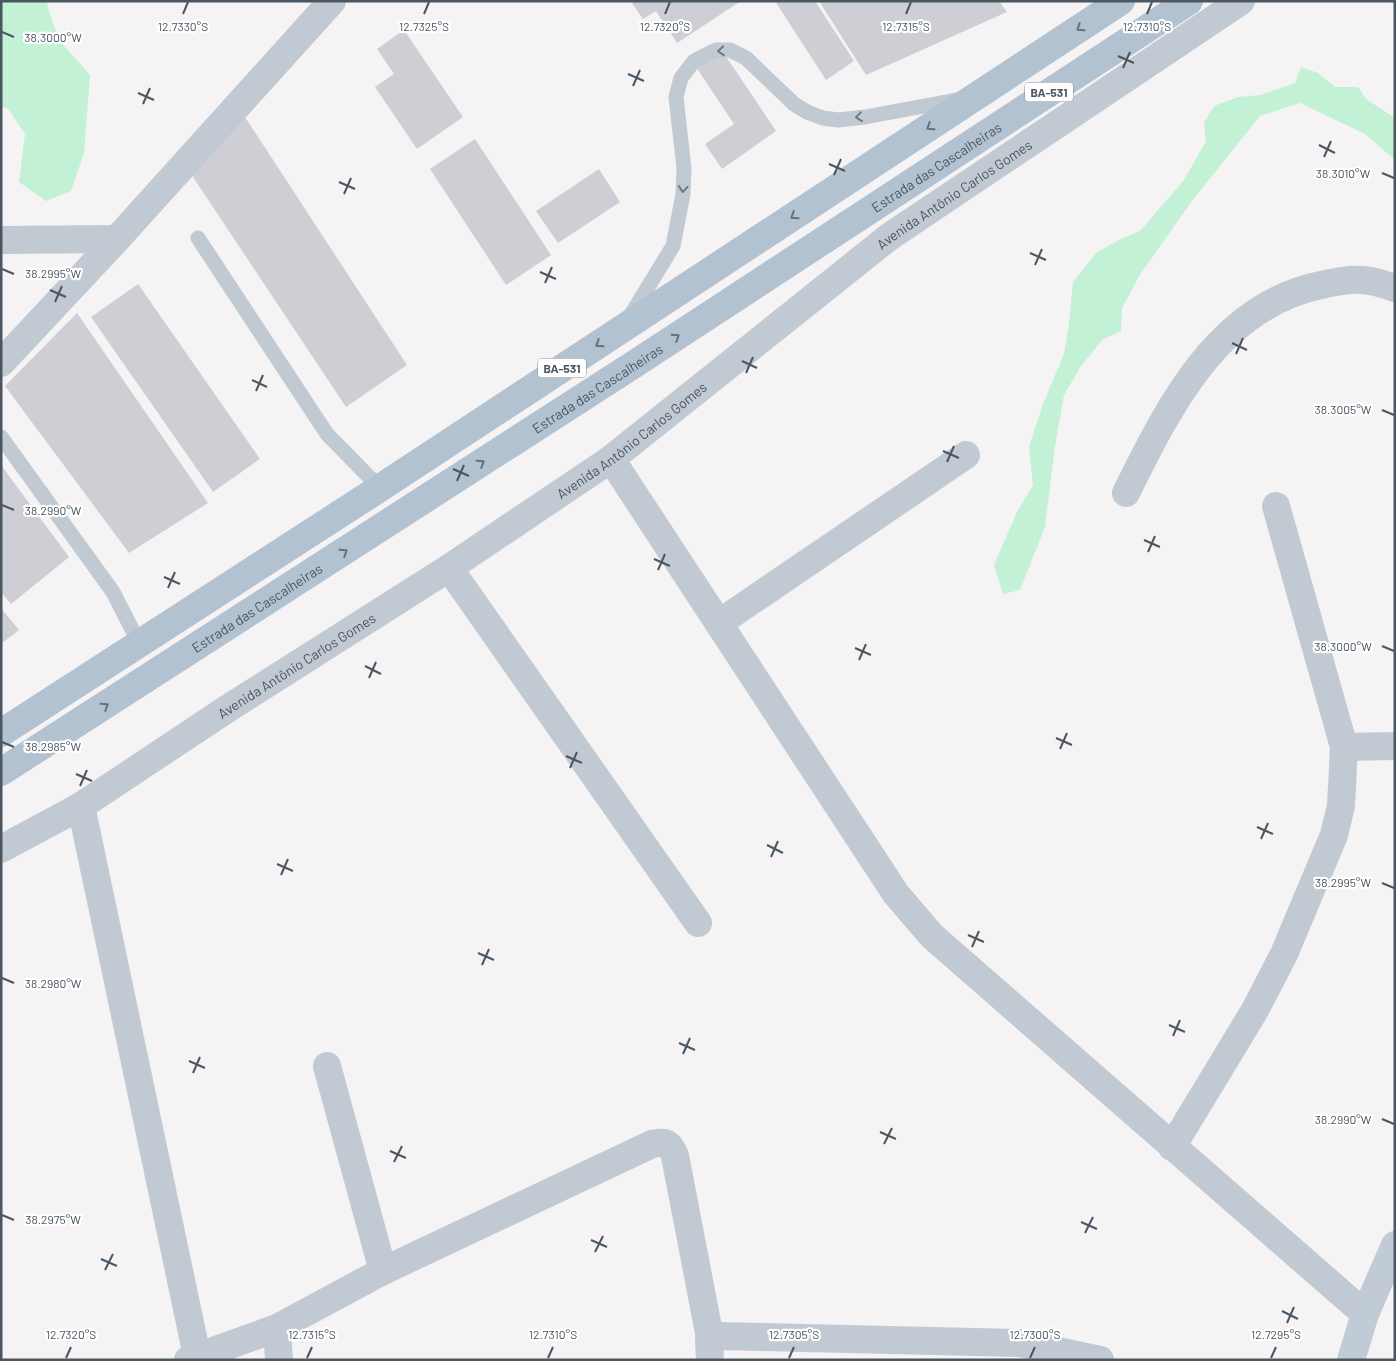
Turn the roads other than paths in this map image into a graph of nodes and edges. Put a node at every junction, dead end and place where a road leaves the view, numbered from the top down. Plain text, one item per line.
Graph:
1 (332, 1) edge
2 (1189, 1) edge
3 (1241, 1) edge
4 (1115, 3) edge
5 (976, 97) junction
6 (198, 238) dead end
7 (117, 239) junction
8 (1, 240) edge
9 (1395, 288) edge
10 (622, 329) junction
11 (1, 364) edge
12 (1, 438) edge
13 (966, 455) dead end
14 (611, 459) junction
15 (380, 488) junction
16 (1126, 493) dead end
17 (1276, 506) dead end
18 (449, 568) junction
19 (719, 623) junction
20 (139, 643) junction
21 (1, 733) edge
22 (1395, 746) edge
23 (1344, 747) junction
24 (1, 772) edge
25 (81, 806) junction
26 (1, 849) edge
27 (698, 923) dead end
28 (327, 1066) dead end
29 (1172, 1147) junction
30 (1395, 1245) edge
31 (383, 1272) junction
32 (1365, 1314) junction
33 (277, 1328) junction
34 (710, 1349) edge
35 (192, 1358) edge
36 (279, 1360) edge
37 (1100, 1360) edge
38 (1352, 1360) edge

1 - 7 street
24 -> 2 main road, Estrada das Cascalheiras / BA-531
3 - 14 street, Avenida Antônio Carlos Gomes
4 -> 5 main road, BA-531
5 -> 10 main road, BA-531
5 -> 10 lane
6 - 15 lane
7 - 8 street
7 - 11 street
9 - 16 street
10 -> 15 main road, BA-531
12 - 20 lane
13 - 19 street
14 - 18 street, Avenida Antônio Carlos Gomes
14 - 19 street
15 - 20 main road, BA-531
17 - 23 street
18 - 25 street, Avenida Antônio Carlos Gomes
18 - 27 street
19 - 29 street
20 - 21 main road, BA-531
22 - 23 street
23 - 29 street
25 - 26 street, Avenida Antônio Carlos Gomes
25 - 35 street
28 - 31 street
29 - 32 street
30 - 32 street
31 - 33 street
31 - 34 street
32 - 38 street
33 - 35 street
33 - 36 street
34 - 37 street

